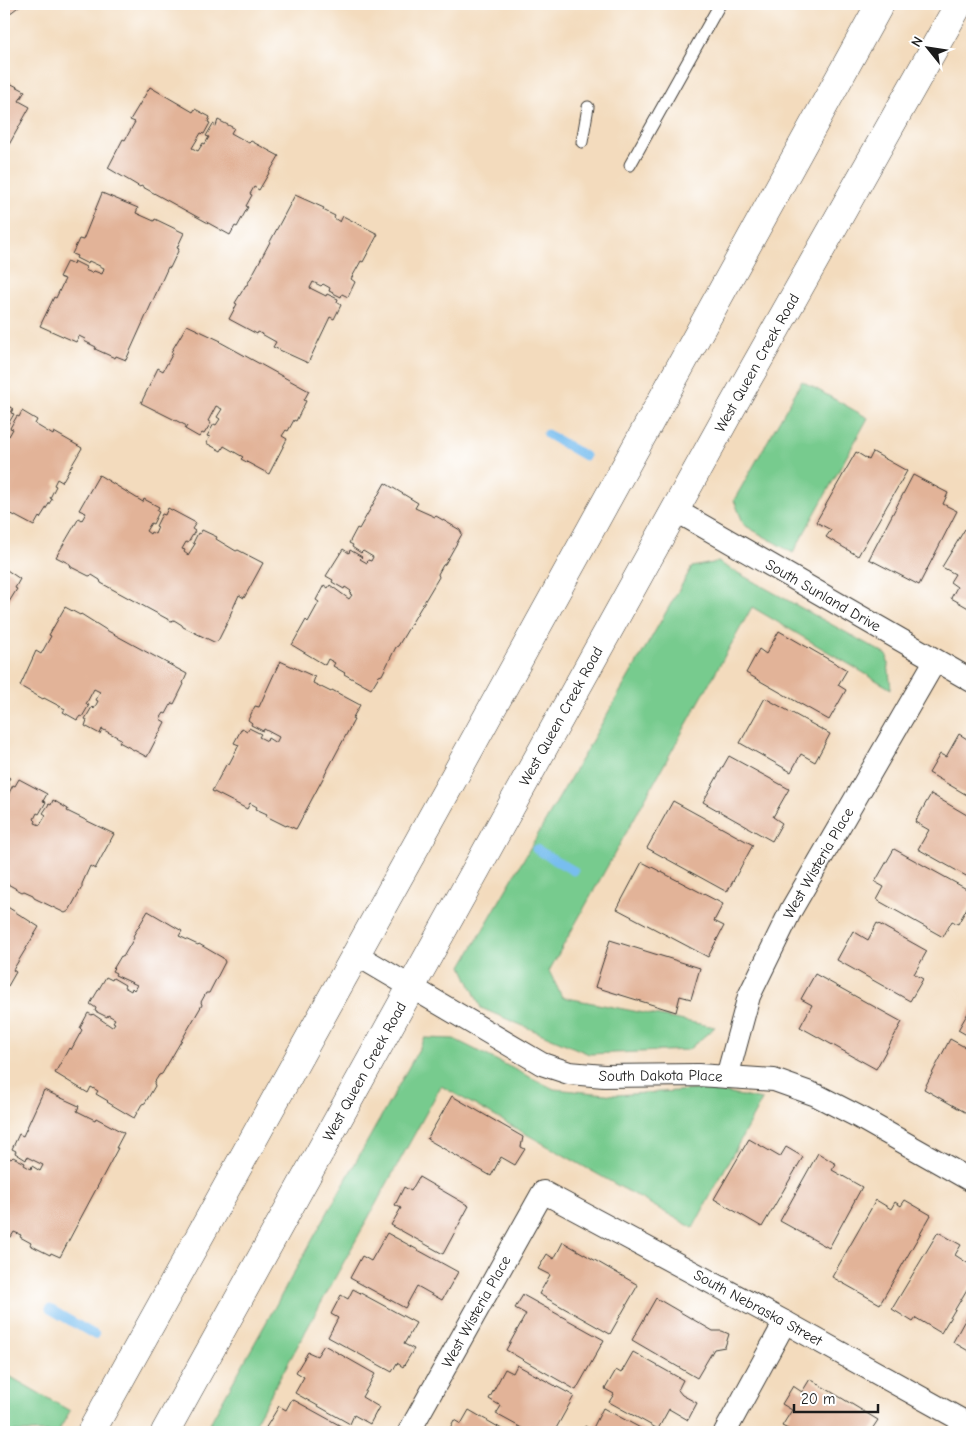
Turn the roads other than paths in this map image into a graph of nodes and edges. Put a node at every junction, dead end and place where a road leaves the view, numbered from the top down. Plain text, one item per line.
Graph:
1 (720, 4) edge
2 (880, 4) edge
3 (959, 4) edge
4 (588, 107) dead end
5 (582, 142) dead end
6 (630, 165) dead end
7 (675, 510) junction
8 (935, 660) junction
9 (972, 681) edge
10 (357, 955) junction
11 (412, 986) junction
12 (727, 1077) junction
13 (972, 1181) edge
14 (543, 1192) joint
15 (785, 1322) junction
16 (972, 1426) edge
17 (91, 1432) edge
18 (165, 1432) edge
19 (409, 1432) edge
20 (725, 1432) edge

1 - 6 lane
2 - 10 main road
3 - 7 main road, West Queen Creek Road
4 - 5 lane
7 - 8 street, South Sunland Drive
7 - 11 main road, West Queen Creek Road
8 - 9 street, South Sunland Drive
8 - 12 street, West Wisteria Place
10 - 11 street, South Dakota Place
10 - 17 main road
11 - 12 street, South Dakota Place
11 - 18 main road, West Queen Creek Road
12 - 13 street, South Dakota Place
14 - 15 street, South Nebraska Street
14 - 19 street, West Wisteria Place
15 - 16 street, South Nebraska Street
15 - 20 street

